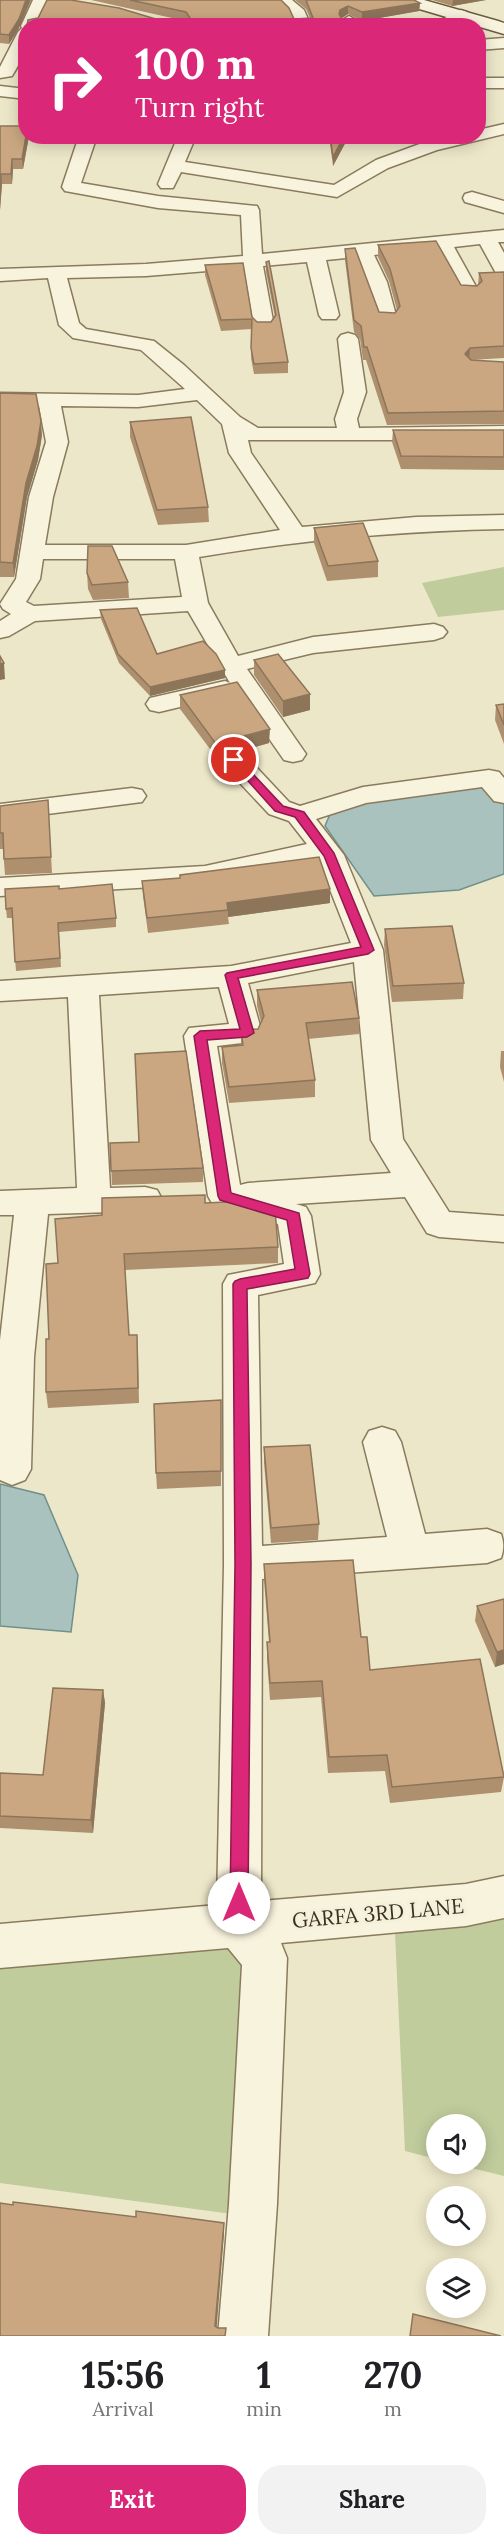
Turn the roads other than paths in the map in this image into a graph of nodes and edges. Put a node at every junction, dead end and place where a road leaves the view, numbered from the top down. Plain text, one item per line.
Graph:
1 (40, 0) edge
2 (283, 0) edge
3 (410, 0) edge
4 (460, 15) junction
5 (32, 18) edge
6 (300, 18) edge
7 (453, 18) edge
8 (469, 18) edge
9 (486, 23) edge
10 (504, 29) edge
11 (504, 43) edge
12 (486, 44) edge
13 (18, 62) edge
14 (0, 73) edge
15 (486, 83) edge
16 (504, 83) edge
17 (0, 91) edge
18 (18, 93) edge
19 (504, 129) edge
20 (486, 133) edge
21 (85, 144) edge
22 (184, 144) edge
23 (439, 144) edge
24 (176, 166) junction
25 (472, 198) dead end
26 (158, 202) junction
27 (504, 207) edge
28 (495, 237) edge
29 (442, 243) junction
30 (363, 252) junction
31 (315, 256) junction
32 (253, 262) junction
33 (504, 271) edge
34 (56, 272) junction
35 (0, 275) edge
36 (469, 292) edge
37 (329, 315) dead end
38 (387, 319) edge
39 (264, 326) edge
40 (348, 339) dead end
41 (202, 393) junction
42 (0, 399) edge
43 (49, 400) junction
44 (232, 422) junction
45 (504, 433) edge
46 (349, 434) junction
47 (504, 522) edge
48 (295, 535) junction
49 (33, 552) junction
50 (186, 552) junction
51 (196, 603) junction
52 (29, 614) junction
53 (0, 631) edge
54 (434, 632) dead end
55 (238, 674) junction
56 (159, 705) dead end
57 (293, 754) dead end
58 (234, 760) dead end
59 (504, 795) edge
60 (132, 796) dead end
61 (0, 812) edge
62 (300, 815) junction
63 (325, 849) junction
64 (0, 887) edge
65 (368, 950) junction
66 (231, 975) junction
67 (83, 985) junction
68 (0, 991) edge
69 (414, 1184) junction
70 (197, 1197) junction
71 (94, 1200) junction
72 (16, 1202) edge
73 (504, 1229) edge
74 (12, 1283) edge
75 (382, 1442) dead end
76 (12, 1470) dead end
77 (487, 1546) dead end
78 (410, 1552) junction
79 (243, 1564) junction
80 (504, 1897) edge
81 (239, 1926) junction
82 (0, 1946) edge
83 (243, 2336) edge

1 - 5 street
2 - 6 street
3 - 4 street
4 - 7 street
4 - 8 street
9 - 10 street
11 - 12 street
13 - 14 street
15 - 16 street
17 - 18 street
19 - 20 street
21 - 26 street
22 - 24 street
23 - 24 street
24 - 26 street
25 - 27 street
26 - 32 street
28 - 29 street
28 - 33 street
29 - 30 street
29 - 36 street
30 - 31 street
30 - 38 street
31 - 32 street
31 - 37 street
32 - 34 street
32 - 39 street
34 - 35 street
34 - 41 street
40 - 46 street
41 - 43 street
41 - 44 street
42 - 43 street
43 - 49 street
44 - 46 street
44 - 48 street
45 - 46 street
47 - 48 street
48 - 50 street
49 - 50 street
49 - 52 street
50 - 51 street
51 - 52 street
51 - 55 street
52 - 53 street
54 - 55 street
55 - 56 street
55 - 57 street
58 - 62 street
59 - 62 street
60 - 61 street
62 - 63 street
63 - 64 street
63 - 65 street
65 - 66 street
65 - 69 street
66 - 67 street
66 - 70 street
67 - 68 street
67 - 71 street
69 - 70 street
69 - 73 street
70 - 71 street
70 - 79 street
71 - 72 street
72 - 74 street
74 - 76 street
75 - 78 street
77 - 78 street
78 - 79 street
79 - 81 street
80 - 81 street, GARFA 3RD LANE
81 - 82 street, GARFA 3RD LANE
81 - 83 street

